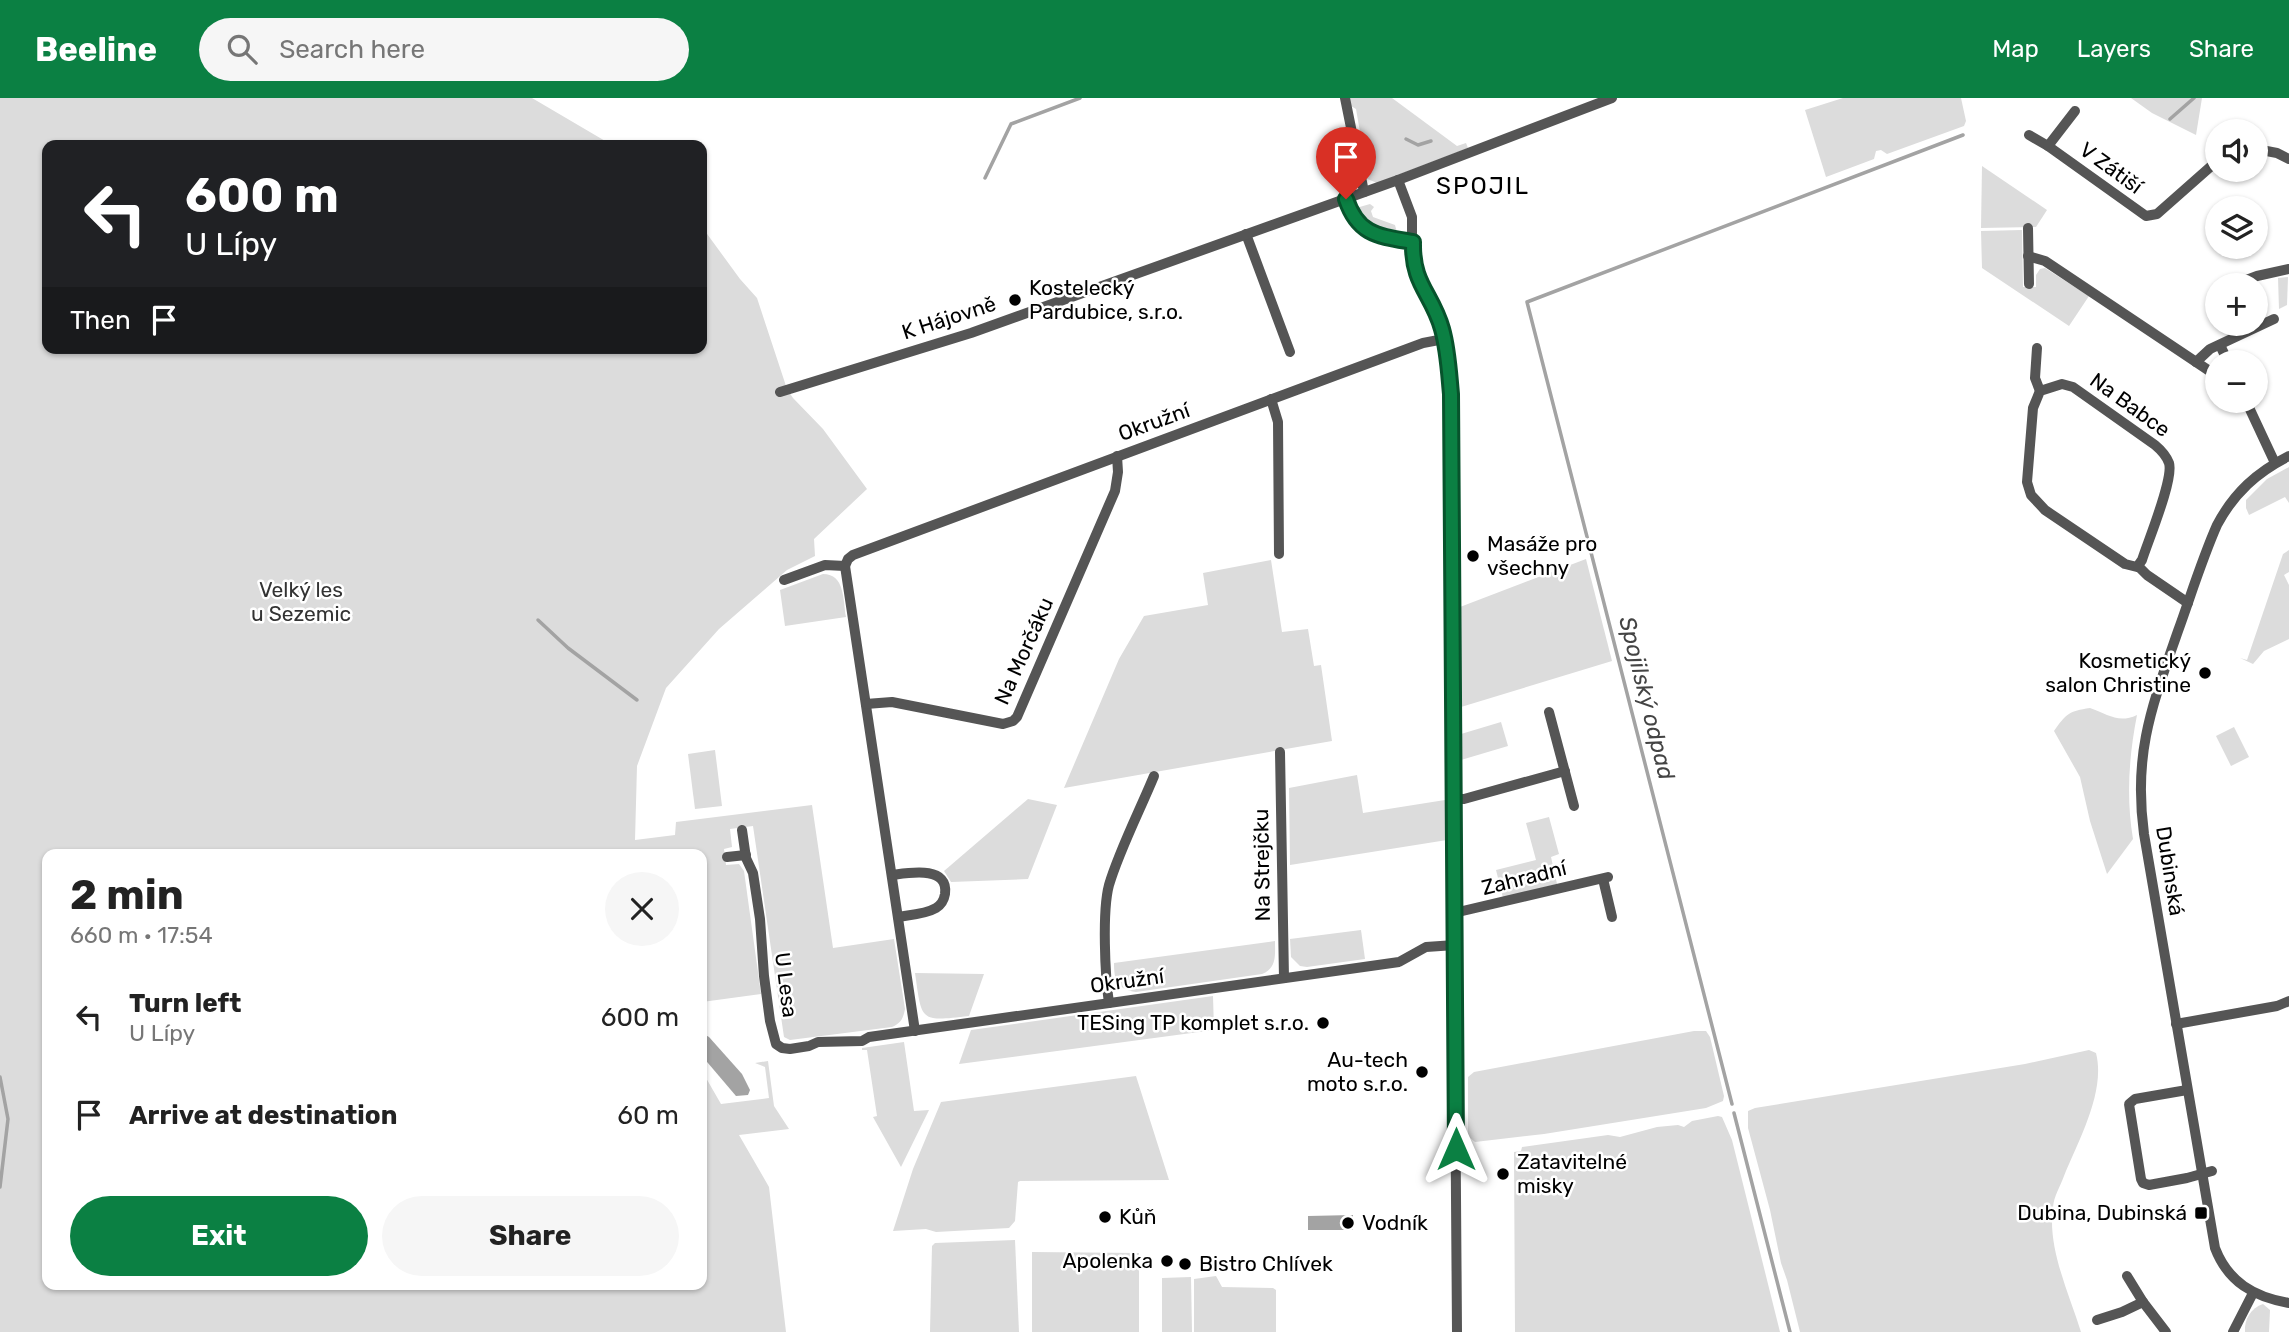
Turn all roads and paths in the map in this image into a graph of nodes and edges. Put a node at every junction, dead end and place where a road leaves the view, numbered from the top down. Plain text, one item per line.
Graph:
1 (1345, 98) edge
2 (1612, 98) edge
3 (2074, 110) dead end
4 (2029, 135) dead end
5 (2048, 145) junction
6 (2268, 150) edge
7 (2289, 159) edge
8 (2205, 172) edge
9 (1398, 180) junction
10 (1364, 192) junction
11 (1346, 199) junction
12 (2028, 228) dead end
13 (1246, 234) junction
14 (1413, 242) junction
15 (2028, 256) junction
16 (2289, 269) edge
17 (2268, 274) edge
18 (2029, 284) dead end
19 (2274, 318) dead end
20 (1444, 339) junction
21 (2220, 345) junction
22 (2037, 348) dead end
23 (2222, 350) edge
24 (1290, 352) dead end
25 (2196, 362) junction
26 (2205, 368) edge
27 (2040, 391) junction
28 (780, 392) dead end
29 (1270, 399) junction
30 (2252, 413) edge
31 (1117, 456) junction
32 (2289, 456) edge
33 (2275, 463) junction
34 (1279, 554) dead end
35 (845, 566) junction
36 (2138, 566) junction
37 (784, 580) dead end
38 (2188, 603) junction
39 (866, 704) junction
40 (1549, 712) dead end
41 (1280, 752) dead end
42 (1564, 771) junction
43 (1154, 776) dead end
44 (1454, 799) junction
45 (1574, 806) dead end
46 (742, 830) dead end
47 (746, 855) junction
48 (727, 857) dead end
49 (892, 875) junction
50 (1454, 913) junction
51 (898, 917) junction
52 (1612, 917) dead end
53 (1455, 945) junction
54 (1284, 978) junction
55 (2289, 1000) edge
56 (1109, 1003) junction
57 (2176, 1024) junction
58 (915, 1031) junction
59 (2187, 1090) junction
60 (2207, 1172) junction
61 (2127, 1276) dead end
62 (2253, 1293) junction
63 (2143, 1302) junction
64 (2289, 1302) edge
65 (2097, 1320) dead end
66 (1457, 1332) edge
67 (2166, 1332) edge
68 (2232, 1332) edge

1 - 10 street
2 - 9 street, K Hájovně
3 - 5 street, V Zátiší
4 - 5 street, V Zátiší
5 - 8 street, V Zátiší
6 - 7 street
9 - 10 street, K Hájovně
9 - 14 street
10 - 11 street, K Hájovně
11 - 13 street, K Hájovně
11 - 14 street
12 - 15 street
13 - 24 street
13 - 28 street, K Hájovně
14 - 20 street
15 - 18 street
15 - 25 street
16 - 17 street
19 - 21 street
20 - 29 street, Okružní
20 - 44 street
21 - 23 street
21 - 25 street
22 - 27 street
25 - 26 street
27 - 36 street
27 - 36 street, Na Babce
29 - 31 street, Okružní
29 - 34 street
30 - 33 street
31 - 35 street, Okružní
31 - 39 street, Na Morčáku
32 - 33 street, Dubinská
33 - 38 street, Dubinská
35 - 37 street, Okružní
35 - 39 street
36 - 38 street
38 - 57 street, Dubinská
39 - 49 street
40 - 42 street
41 - 54 street, Na Strejčku
42 - 44 street
42 - 45 street
43 - 56 street
44 - 50 street
46 - 47 street, U Lesa
47 - 48 street
47 - 58 street, U Lesa
49 - 51 street
49 - 51 street
50 - 52 street, Zahradní
50 - 53 street
51 - 58 street
53 - 54 street, Okružní
53 - 66 street
54 - 56 street, Okružní
55 - 57 street
56 - 58 street, Okružní
57 - 59 street, Dubinská
59 - 60 street, Dubinská
59 - 60 street
60 - 62 street, Dubinská
61 - 63 street
62 - 64 street, Dubinská
62 - 68 street
63 - 65 street
63 - 67 street

